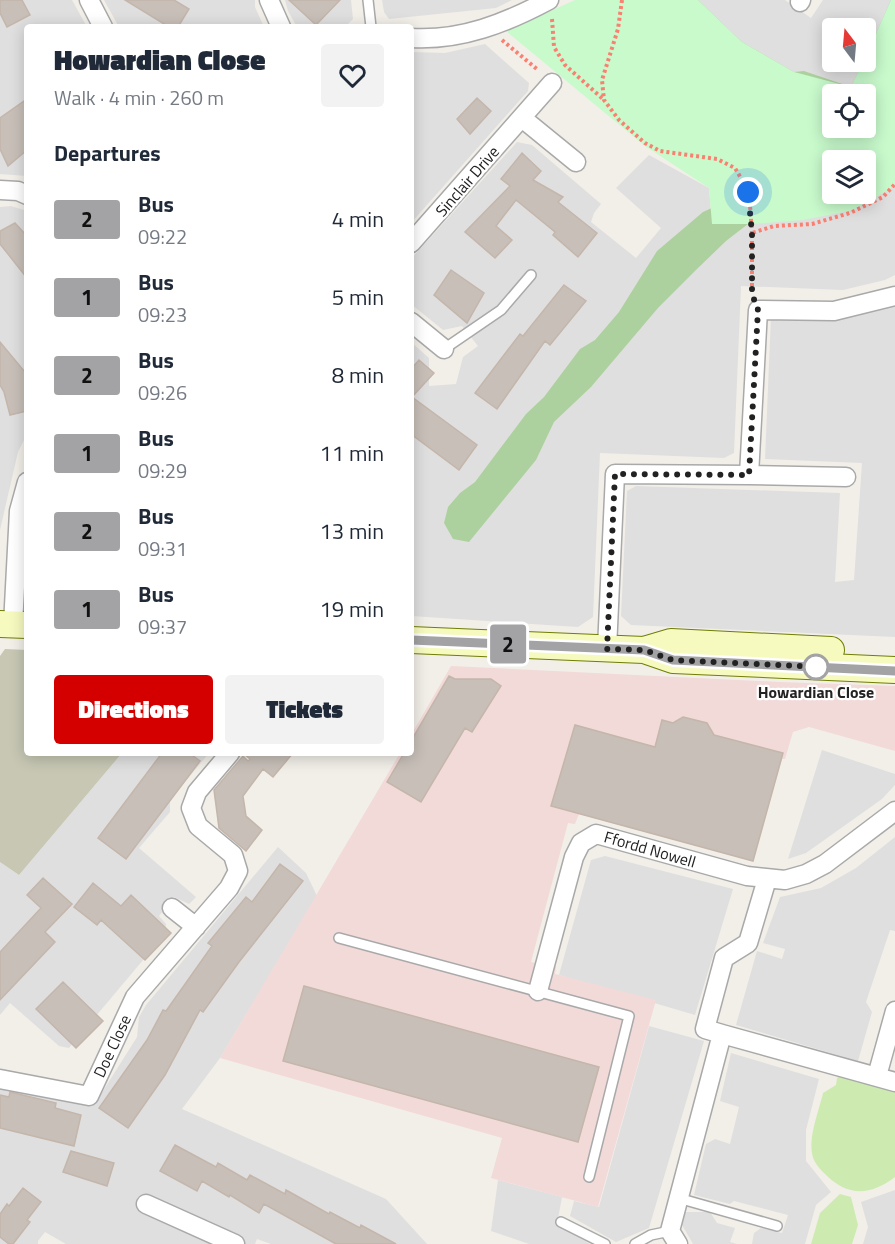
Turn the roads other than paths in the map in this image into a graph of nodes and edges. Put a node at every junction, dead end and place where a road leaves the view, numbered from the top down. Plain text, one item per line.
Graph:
1 (88, 0) edge
2 (269, 0) edge
3 (368, 0) edge
4 (548, 0) edge
5 (101, 24) edge
6 (280, 24) edge
7 (371, 24) edge
8 (414, 38) edge
9 (552, 83) road end
10 (522, 118) junction
11 (576, 162) dead end
12 (0, 190) edge
13 (24, 194) edge
14 (414, 240) edge
15 (531, 275) dead end
16 (895, 296) edge
17 (414, 324) edge
18 (444, 349) joint
19 (749, 475) junction
20 (846, 477) dead end
21 (24, 494) edge
22 (13, 625) edge
23 (414, 640) edge
24 (607, 649) junction
25 (644, 650) junction
26 (895, 653) edge
27 (895, 670) edge
28 (227, 756) edge
29 (895, 811) edge
30 (767, 879) junction
31 (172, 908) dead end
32 (196, 927) junction
33 (339, 938) dead end
34 (538, 991) junction
35 (895, 1011) edge
36 (722, 1034) junction
37 (877, 1076) junction
38 (0, 1079) edge
39 (895, 1082) edge
40 (589, 1177) dead end
41 (678, 1198) junction
42 (146, 1204) dead end
43 (561, 1222) dead end
44 (777, 1226) dead end
45 (674, 1238) edge
46 (235, 1244) edge
47 (605, 1244) edge
48 (635, 1244) edge

1 - 5 street
2 - 6 street
3 - 7 lane
4 - 8 street
9 - 10 street, Sinclair Drive
10 - 11 street
10 - 14 street, Sinclair Drive
12 - 13 street
15 - 18 lane
16 - 19 street
17 - 18 street
19 - 20 street
19 - 24 street
21 - 22 street
23 - 24 street
24 - 25 street
25 - 26 street
25 - 27 street
28 - 32 street, Doe Close
29 - 30 street, Ffordd Nowell
30 - 34 street, Ffordd Nowell
30 - 36 street
31 - 32 street
32 - 38 street, Doe Close
33 - 34 lane
34 - 40 lane
35 - 37 street
36 - 37 street
36 - 41 street
37 - 39 street
41 - 44 lane
41 - 45 street
42 - 46 street
43 - 47 lane
45 - 48 lane

